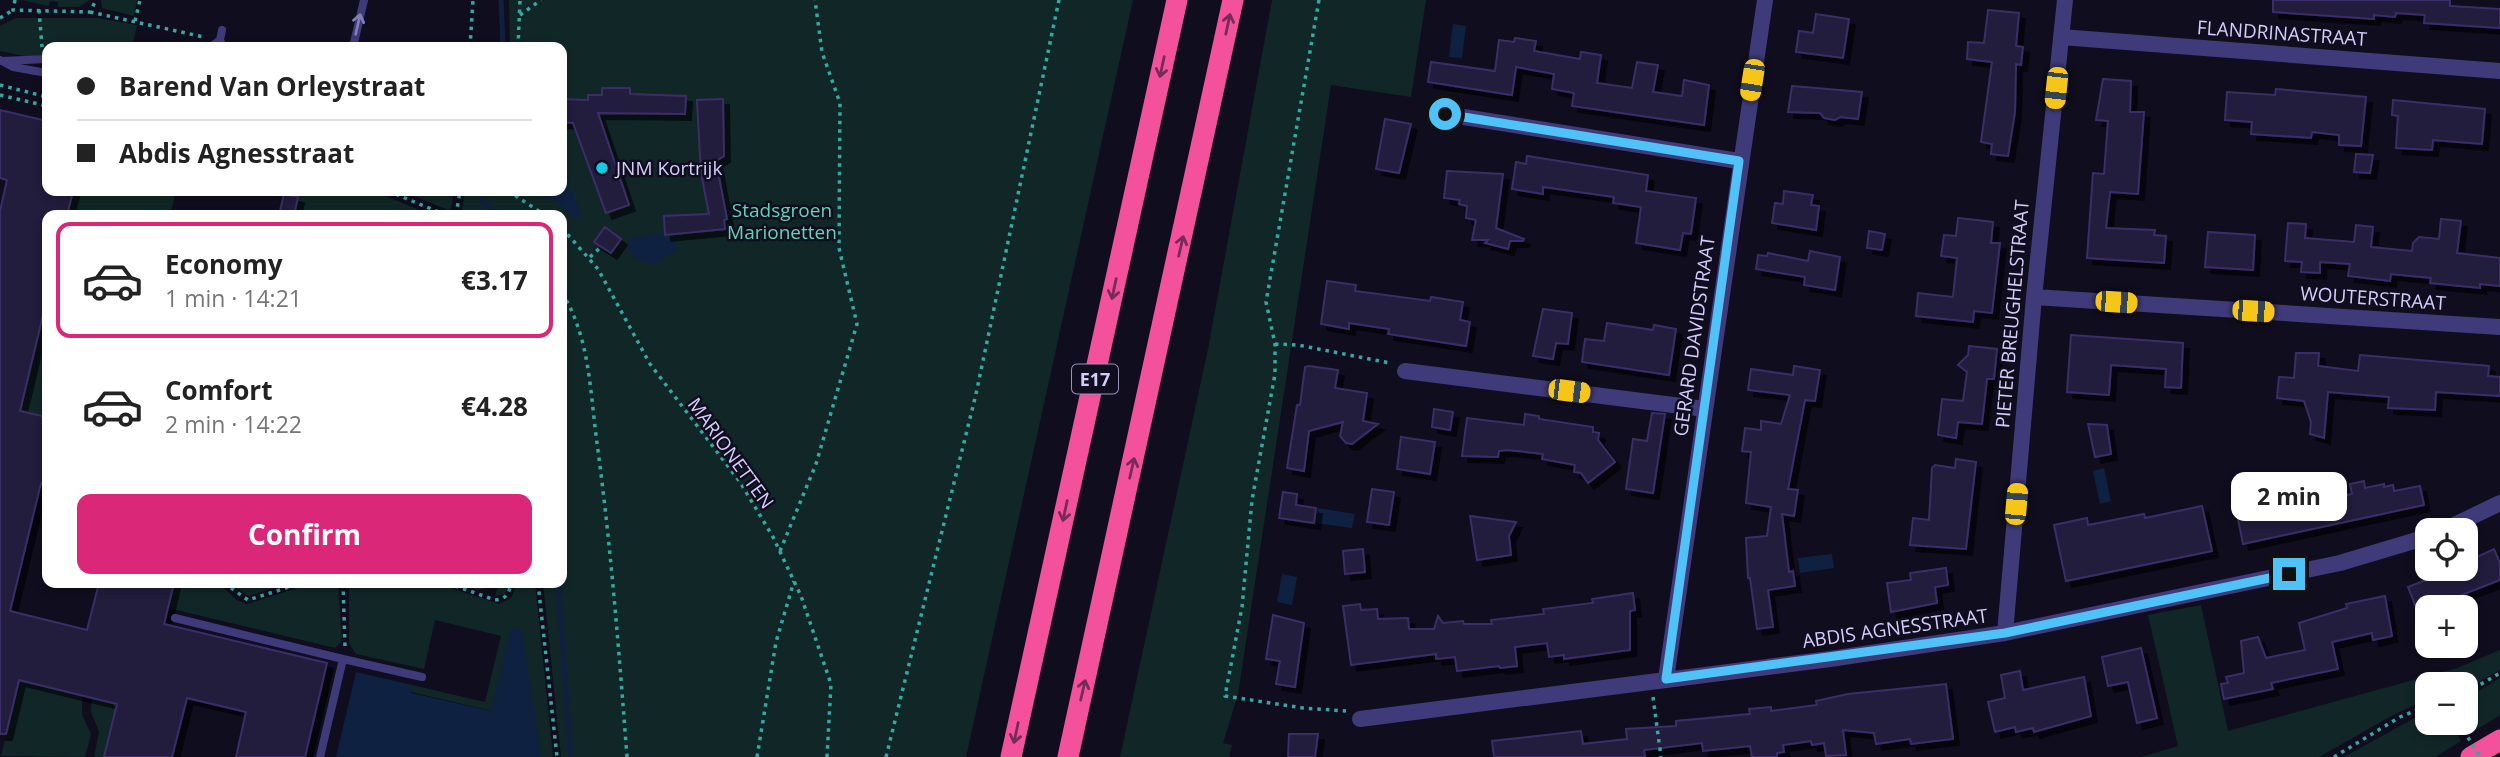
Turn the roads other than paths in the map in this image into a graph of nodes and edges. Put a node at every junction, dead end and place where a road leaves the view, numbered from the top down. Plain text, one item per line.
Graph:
1 (364, 0) edge
2 (1177, 0) edge
3 (1233, 0) edge
4 (1765, 0) edge
5 (2065, 0) edge
6 (222, 30) dead end
7 (2061, 37) junction
8 (221, 42) edge
9 (353, 42) edge
10 (42, 59) edge
11 (1, 61) edge
12 (2500, 71) edge
13 (42, 72) edge
14 (1445, 114) dead end
15 (1739, 161) junction
16 (2034, 297) junction
17 (2500, 327) edge
18 (1405, 370) road end
19 (1705, 409) junction
20 (2500, 503) edge
21 (2469, 518) edge
22 (2415, 541) edge
23 (175, 618) dead end
24 (2005, 633) junction
25 (343, 659) junction
26 (422, 677) dead end
27 (1658, 680) junction
28 (1360, 719) road end
29 (2500, 740) edge
30 (320, 757) edge
31 (1011, 757) edge
32 (1068, 757) edge
33 (2471, 757) edge

9 -> 1 lane
2 -> 31 highway, E17
32 -> 3 highway
4 - 15 street, GERARD DAVIDSTRAAT
5 - 7 street, PIETER BREUGHELSTRAAT
6 - 8 lane
7 - 12 street, FLANDRINASTRAAT
7 - 16 street, PIETER BREUGHELSTRAAT
10 - 11 lane
11 - 13 lane
14 - 15 street
15 - 19 street, GERARD DAVIDSTRAAT
16 - 17 street, WOUTERSTRAAT
16 - 24 street, PIETER BREUGHELSTRAAT
18 - 19 street
19 - 27 street, GERARD DAVIDSTRAAT
20 - 21 street
22 - 24 street, ABDIS AGNESSTRAAT
23 - 25 lane
24 - 27 street, ABDIS AGNESSTRAAT
25 - 26 lane
25 - 30 lane
27 - 28 street, ABDIS AGNESSTRAAT
29 - 33 highway

